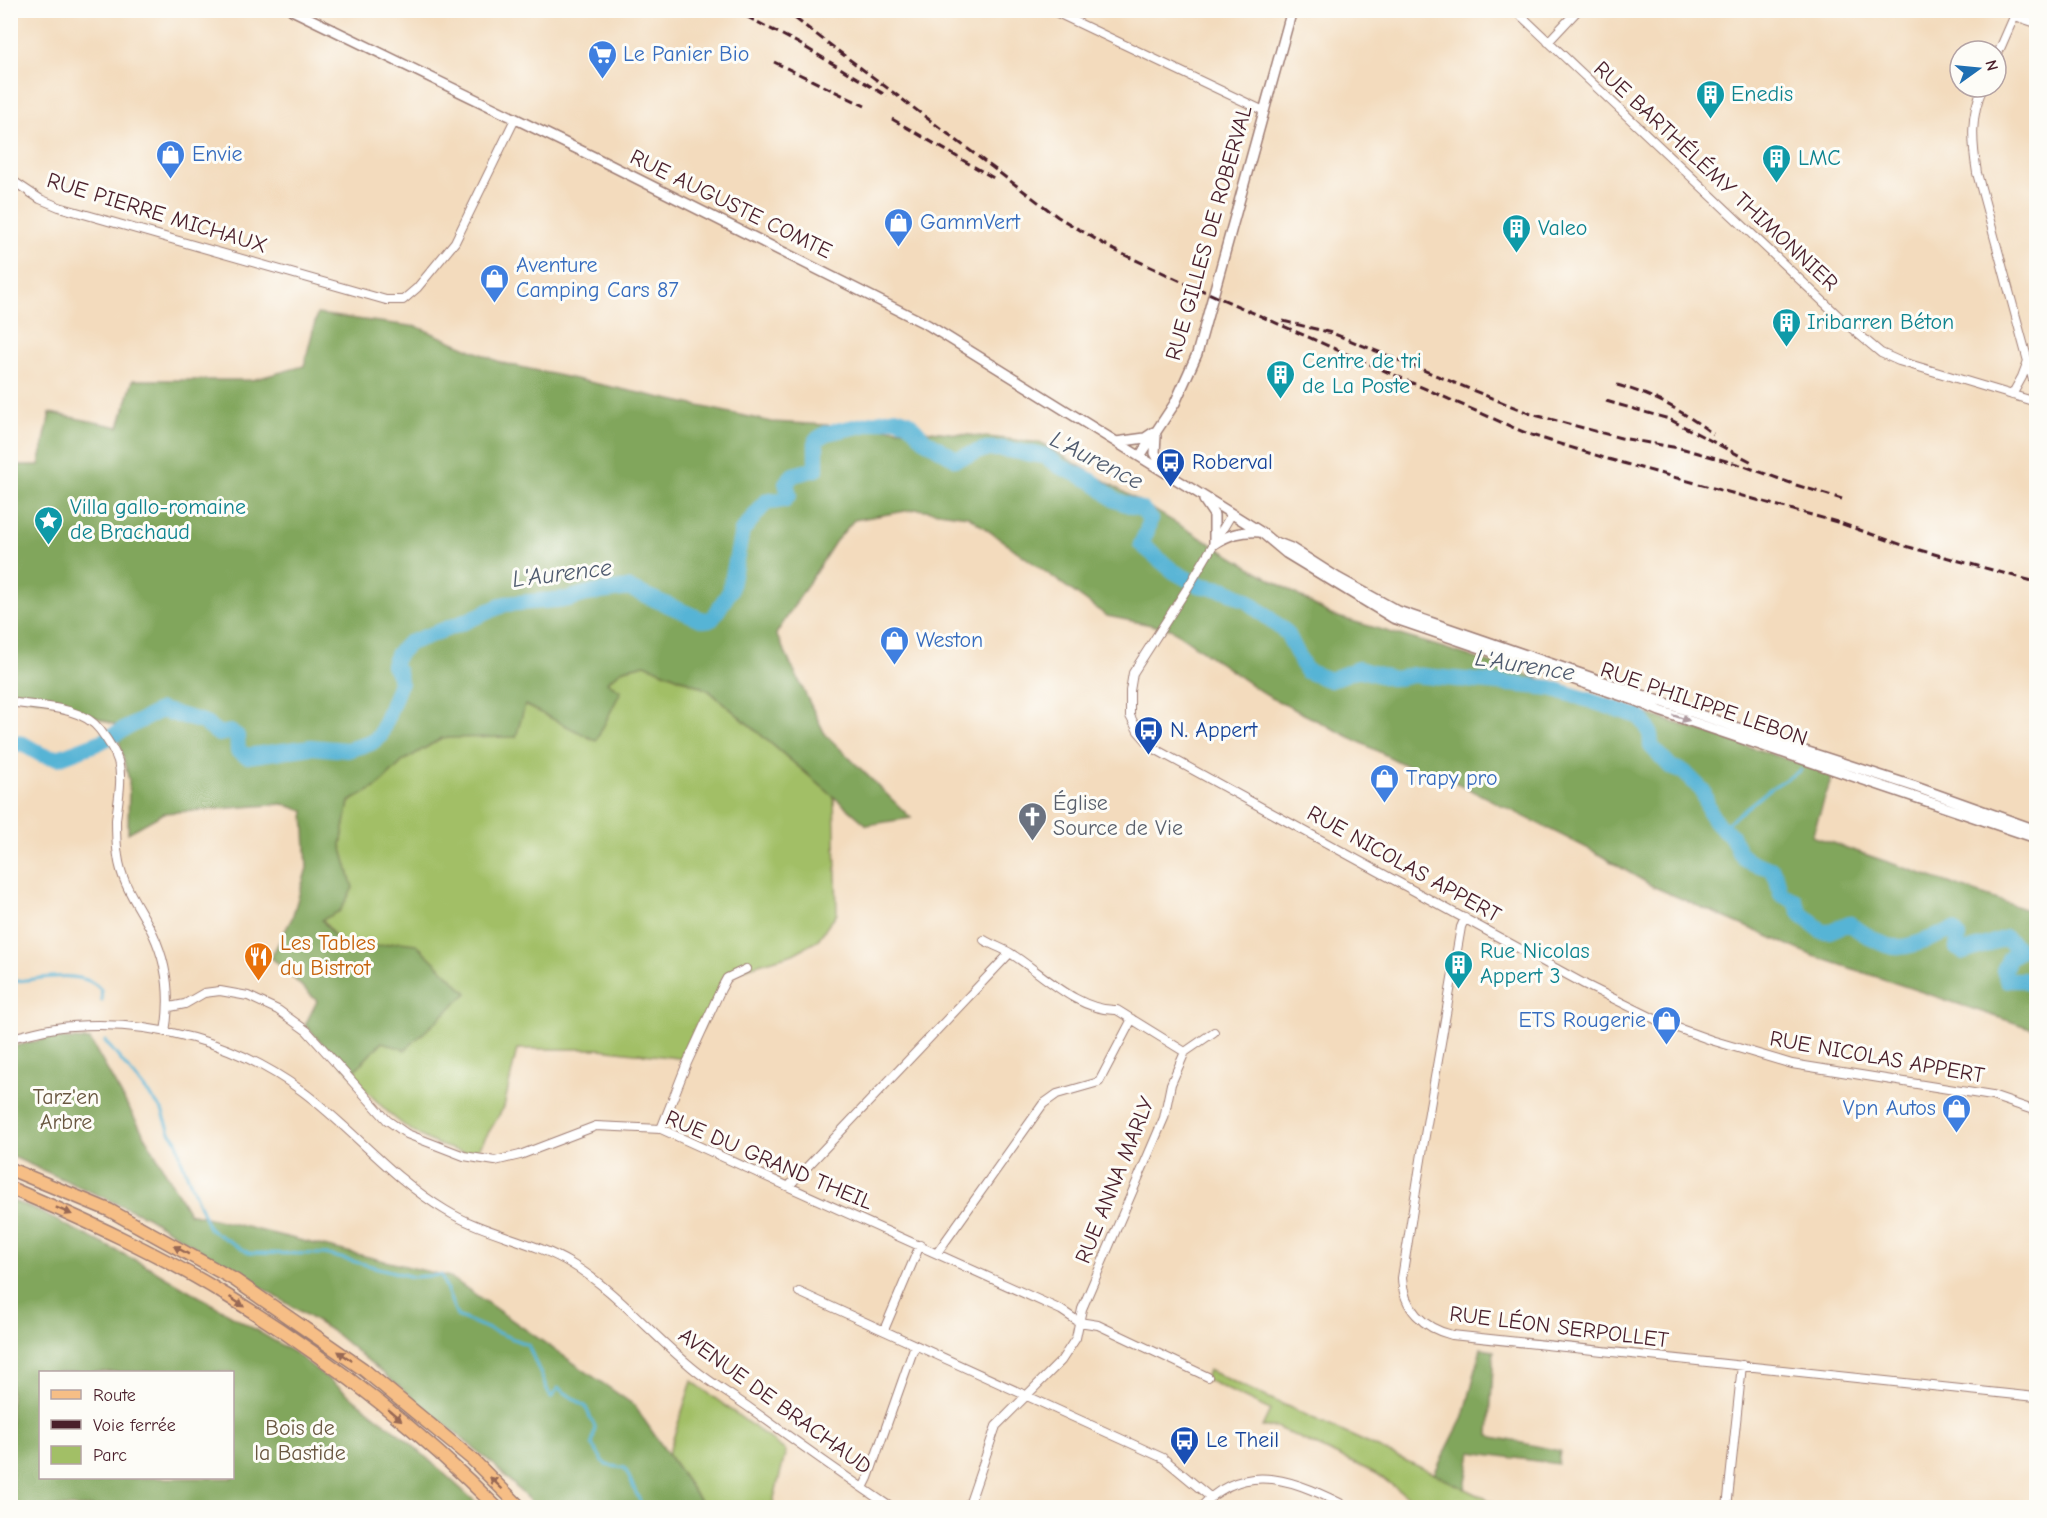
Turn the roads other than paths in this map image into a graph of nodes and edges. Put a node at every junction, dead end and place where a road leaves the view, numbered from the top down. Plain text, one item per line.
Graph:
1 (291, 10) edge
2 (1051, 10) edge
3 (1292, 10) edge
4 (1515, 10) edge
5 (1578, 10) edge
6 (2016, 13) edge
7 (2037, 23) edge
8 (2004, 39) edge
9 (1548, 42) junction
10 (1979, 99) edge
11 (1264, 111) junction
12 (514, 118) junction
13 (10, 179) edge
14 (2028, 360) junction
15 (2037, 391) edge
16 (2012, 395) junction
17 (2037, 402) edge
18 (1156, 430) junction
19 (1116, 442) junction
20 (1140, 456) junction
21 (1166, 473) junction
22 (1201, 496) junction
23 (1231, 515) junction
24 (1261, 532) junction
25 (1273, 541) junction
26 (1214, 544) junction
27 (10, 702) edge
28 (2037, 830) edge
29 (2037, 838) edge
30 (1465, 918) junction
31 (984, 940) dead end
32 (1010, 953) junction
33 (746, 969) dead end
34 (170, 1007) junction
35 (1132, 1019) junction
36 (165, 1032) junction
37 (1214, 1032) dead end
38 (10, 1038) edge
39 (1185, 1052) junction
40 (2037, 1111) edge
41 (661, 1129) junction
42 (10, 1168) edge
43 (789, 1186) junction
44 (10, 1188) edge
45 (920, 1245) junction
46 (937, 1253) junction
47 (799, 1292) dead end
48 (1079, 1322) junction
49 (884, 1330) junction
50 (915, 1345) junction
51 (1742, 1365) junction
52 (1208, 1377) dead end
53 (1026, 1395) junction
54 (2037, 1396) edge
55 (863, 1488) junction
56 (1210, 1497) junction
57 (497, 1508) edge
58 (521, 1508) edge
59 (892, 1508) edge
60 (968, 1508) edge
61 (1200, 1508) edge
62 (1350, 1508) edge
63 (1727, 1508) edge

1 - 12 street, RUE AUGUSTE COMTE
2 - 11 street
3 - 11 street, RUE GILLES DE ROBERVAL
4 - 9 street, RUE BARTHÉLÉMY THIMONNIER
5 - 9 street
6 - 7 street
6 - 8 street
9 - 16 street, RUE BARTHÉLÉMY THIMONNIER
10 - 14 street
11 - 18 street, RUE GILLES DE ROBERVAL
12 - 13 street, RUE PIERRE MICHAUX
12 - 19 street, RUE AUGUSTE COMTE
14 - 15 street
14 - 16 street
16 - 17 street, RUE BARTHÉLÉMY THIMONNIER
18 - 19 street
18 - 20 street, RUE GILLES DE ROBERVAL
18 - 21 street
19 - 20 street, RUE AUGUSTE COMTE
20 - 21 street, RUE PHILIPPE LEBON
21 - 22 street, RUE PHILIPPE LEBON
22 - 23 street, RUE PHILIPPE LEBON
22 - 26 street
23 - 24 street, RUE PHILIPPE LEBON
23 - 26 street, RUE NICOLAS APPERT
24 - 25 street, RUE PHILIPPE LEBON
24 - 26 street
25 - 28 street, RUE PHILIPPE LEBON
25 -> 29 street, RUE PHILIPPE LEBON
26 - 30 street, RUE NICOLAS APPERT
27 - 34 street
30 - 40 street, RUE NICOLAS APPERT
30 - 51 street, RUE LÉON SERPOLLET
31 - 32 street
32 - 35 street
32 - 43 street
33 - 41 street
34 - 36 street
34 - 41 street, RUE DU GRAND THEIL
35 - 39 street
35 - 46 street
36 - 38 street, AVENUE DE BRACHAUD
36 - 55 street, AVENUE DE BRACHAUD
37 - 39 street
39 - 48 street, RUE ANNA MARLY
41 - 43 street, RUE DU GRAND THEIL
58 -> 42 main road
43 - 45 street, RUE DU GRAND THEIL
44 -> 57 main road
45 - 46 street, RUE DU GRAND THEIL
45 - 49 street
46 - 48 street, RUE DU GRAND THEIL
47 - 49 street
48 - 52 street, RUE DU GRAND THEIL
48 - 53 street, RUE ANNA MARLY
49 - 50 street
50 - 53 street
50 - 55 street
51 - 54 street, RUE LÉON SERPOLLET
51 - 63 street
53 - 56 street
53 - 60 street, RUE ANNA MARLY
55 - 59 street, AVENUE DE BRACHAUD
56 - 61 street
56 - 62 street

